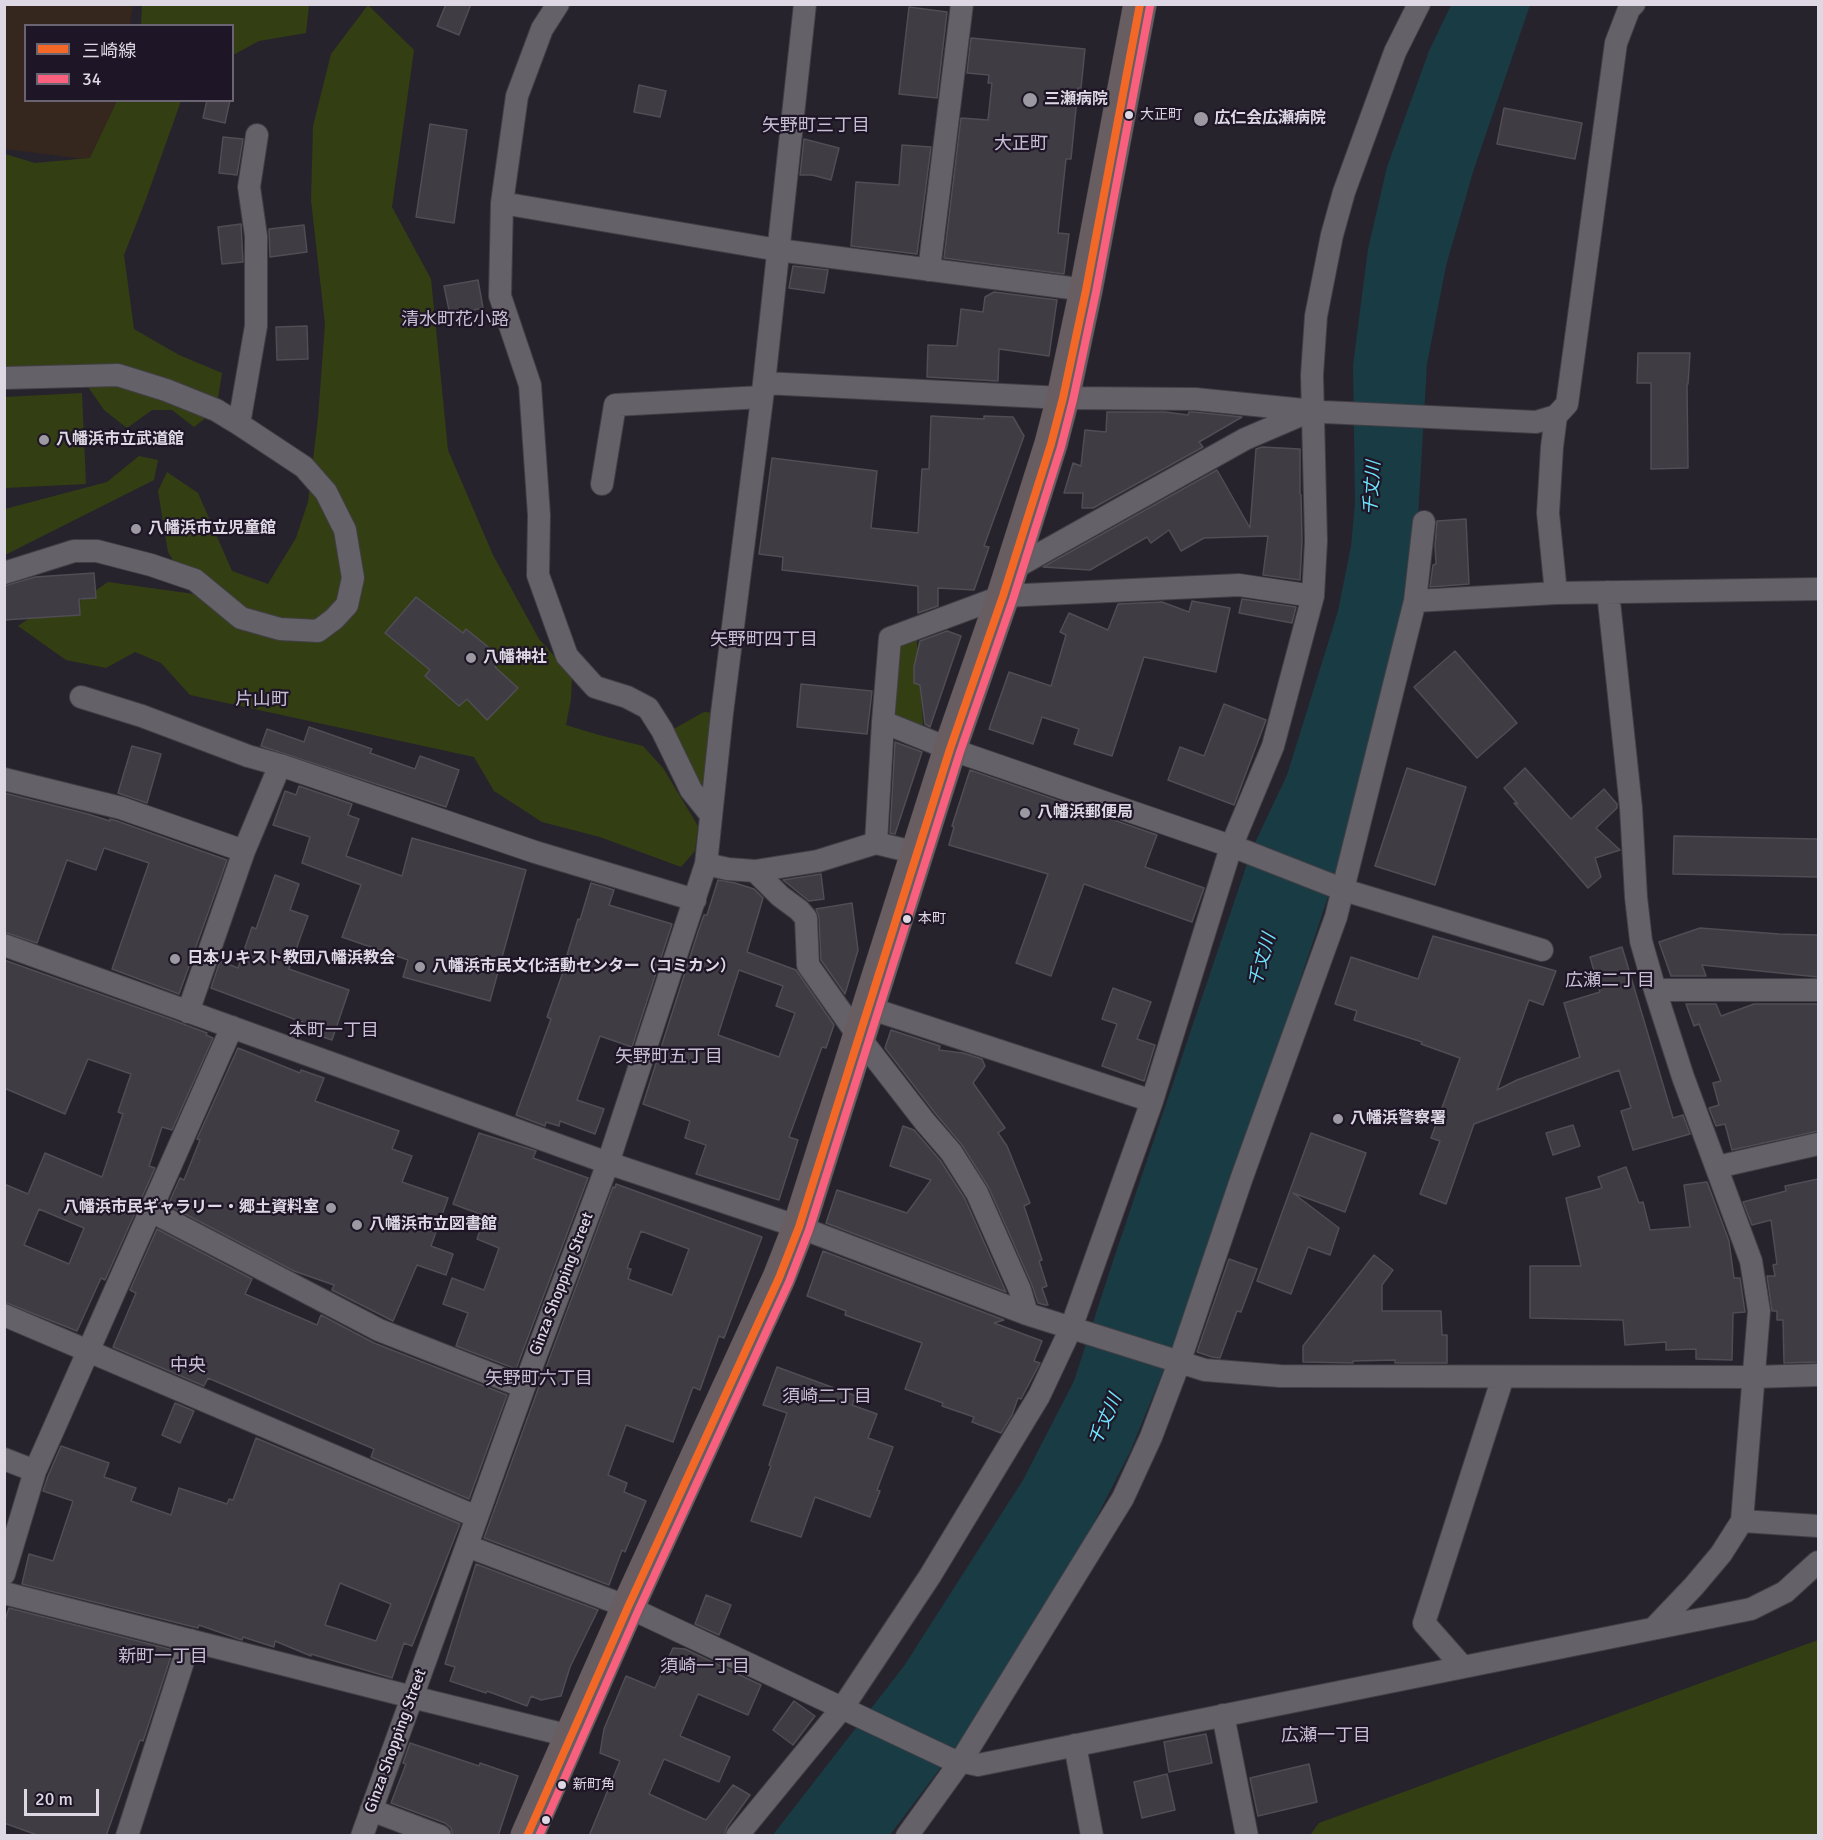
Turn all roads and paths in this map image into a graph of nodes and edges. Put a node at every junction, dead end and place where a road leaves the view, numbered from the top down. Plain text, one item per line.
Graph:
1 (558, 4) edge
2 (805, 4) edge
3 (962, 4) edge
4 (1140, 4) edge
5 (1419, 4) edge
6 (1634, 4) edge
7 (257, 135) dead end
8 (502, 203) junction
9 (778, 250) junction
10 (929, 270) junction
11 (1086, 290) junction
12 (4, 378) edge
13 (763, 390) junction
14 (1063, 398) junction
15 (1318, 411) junction
16 (1556, 416) junction
17 (239, 424) junction
18 (602, 484) dead end
19 (1424, 522) dead end
20 (4, 573) edge
21 (1007, 583) junction
22 (1818, 589) edge
23 (1556, 592) junction
24 (1608, 592) junction
25 (1313, 596) junction
26 (1415, 601) junction
27 (81, 697) dead end
28 (883, 722) junction
29 (950, 749) junction
30 (280, 765) junction
31 (4, 779) edge
32 (711, 815) junction
33 (876, 843) junction
34 (1236, 849) junction
35 (244, 851) junction
36 (917, 853) junction
37 (706, 864) junction
38 (755, 871) junction
39 (1341, 889) junction
40 (696, 900) junction
41 (4, 945) edge
42 (1542, 950) dead end
43 (1655, 990) junction
44 (1818, 990) edge
45 (188, 1012) junction
46 (864, 1022) junction
47 (232, 1027) junction
48 (1152, 1101) junction
49 (1818, 1144) edge
50 (608, 1163) junction
51 (1717, 1167) junction
52 (151, 1211) junction
53 (800, 1227) junction
54 (1027, 1314) junction
55 (4, 1315) edge
56 (1078, 1330) junction
57 (88, 1352) junction
58 (1174, 1361) junction
59 (1818, 1375) edge
60 (1503, 1377) junction
61 (1753, 1377) junction
62 (524, 1388) junction
63 (4, 1460) edge
64 (35, 1471) junction
65 (477, 1517) junction
66 (1742, 1521) junction
67 (1818, 1526) edge
68 (467, 1546) junction
69 (1818, 1562) edge
70 (4, 1574) edge
71 (4, 1593) edge
72 (628, 1607) junction
73 (1654, 1628) junction
74 (189, 1640) junction
75 (1462, 1666) junction
76 (412, 1697) junction
77 (847, 1709) junction
78 (1223, 1714) junction
79 (570, 1736) junction
80 (1075, 1745) junction
81 (956, 1760) junction
82 (371, 1810) junction
83 (127, 1836) edge
84 (362, 1836) edge
85 (441, 1836) edge
86 (527, 1836) edge
87 (737, 1836) edge
88 (907, 1836) edge
89 (1092, 1836) edge
90 (1247, 1836) edge

1 - 8 street
2 - 9 street, Ginza Shopping Street
3 - 10 street
4 - 11 main road
5 - 15 street
6 - 16 street
7 - 17 street
8 - 9 street
8 - 32 street
9 - 10 street
9 - 13 street, Ginza Shopping Street
10 - 11 street
11 - 14 main road
12 - 17 street
13 - 14 street
13 - 18 street
13 - 32 street, Ginza Shopping Street
14 - 15 street
14 - 21 main road
15 - 16 street
15 - 21 street
15 - 25 street
16 - 23 street
17 - 20 street
19 - 26 street
21 - 25 street
21 - 28 street
21 - 29 main road
22 - 24 street
23 - 24 street
23 - 26 street
24 - 43 street
25 - 34 street
26 - 39 street
27 - 30 street
28 - 29 street
28 - 33 street
29 - 34 street
29 - 36 main road
30 - 35 street
30 - 40 street
31 - 35 street
32 - 37 street, Ginza Shopping Street
33 - 36 street
33 - 38 street
34 - 39 street
34 - 48 street
35 - 45 street
36 - 46 main road
37 - 38 street
37 - 40 street, Ginza Shopping Street
38 - 46 street
39 - 42 street
39 - 58 street
40 - 50 street, Ginza Shopping Street
41 - 45 street
43 - 44 street
43 - 51 street
45 - 47 street
46 - 48 street
46 - 53 main road
46 - 54 street
47 - 50 street
47 - 52 street
48 - 56 street
49 - 51 street
50 - 53 street
50 - 62 street, Ginza Shopping Street
51 - 61 street
52 - 57 street
52 - 62 street
53 - 54 street
53 - 72 main road
54 - 56 street
55 - 57 street
56 - 58 street
56 - 77 street
57 - 64 street
57 - 65 street
58 - 60 street
58 - 81 street
59 - 61 street
60 - 61 street
60 - 75 street
61 - 66 street
62 - 65 street, Ginza Shopping Street
63 - 64 street
64 - 70 street
65 - 68 street, Ginza Shopping Street
66 - 67 street
66 - 73 street
68 - 72 street
68 - 76 street, Ginza Shopping Street
69 - 73 street
71 - 74 street
72 - 77 street
72 - 79 main road
73 - 75 street
74 - 76 street
74 - 83 street
75 - 78 street
76 - 79 street
76 - 82 street, Ginza Shopping Street
77 - 81 street
77 - 87 street
78 - 80 street
78 - 90 street
79 - 86 main road
80 - 81 street
80 - 89 street
81 - 88 street
82 - 84 street, Ginza Shopping Street
82 - 85 street

